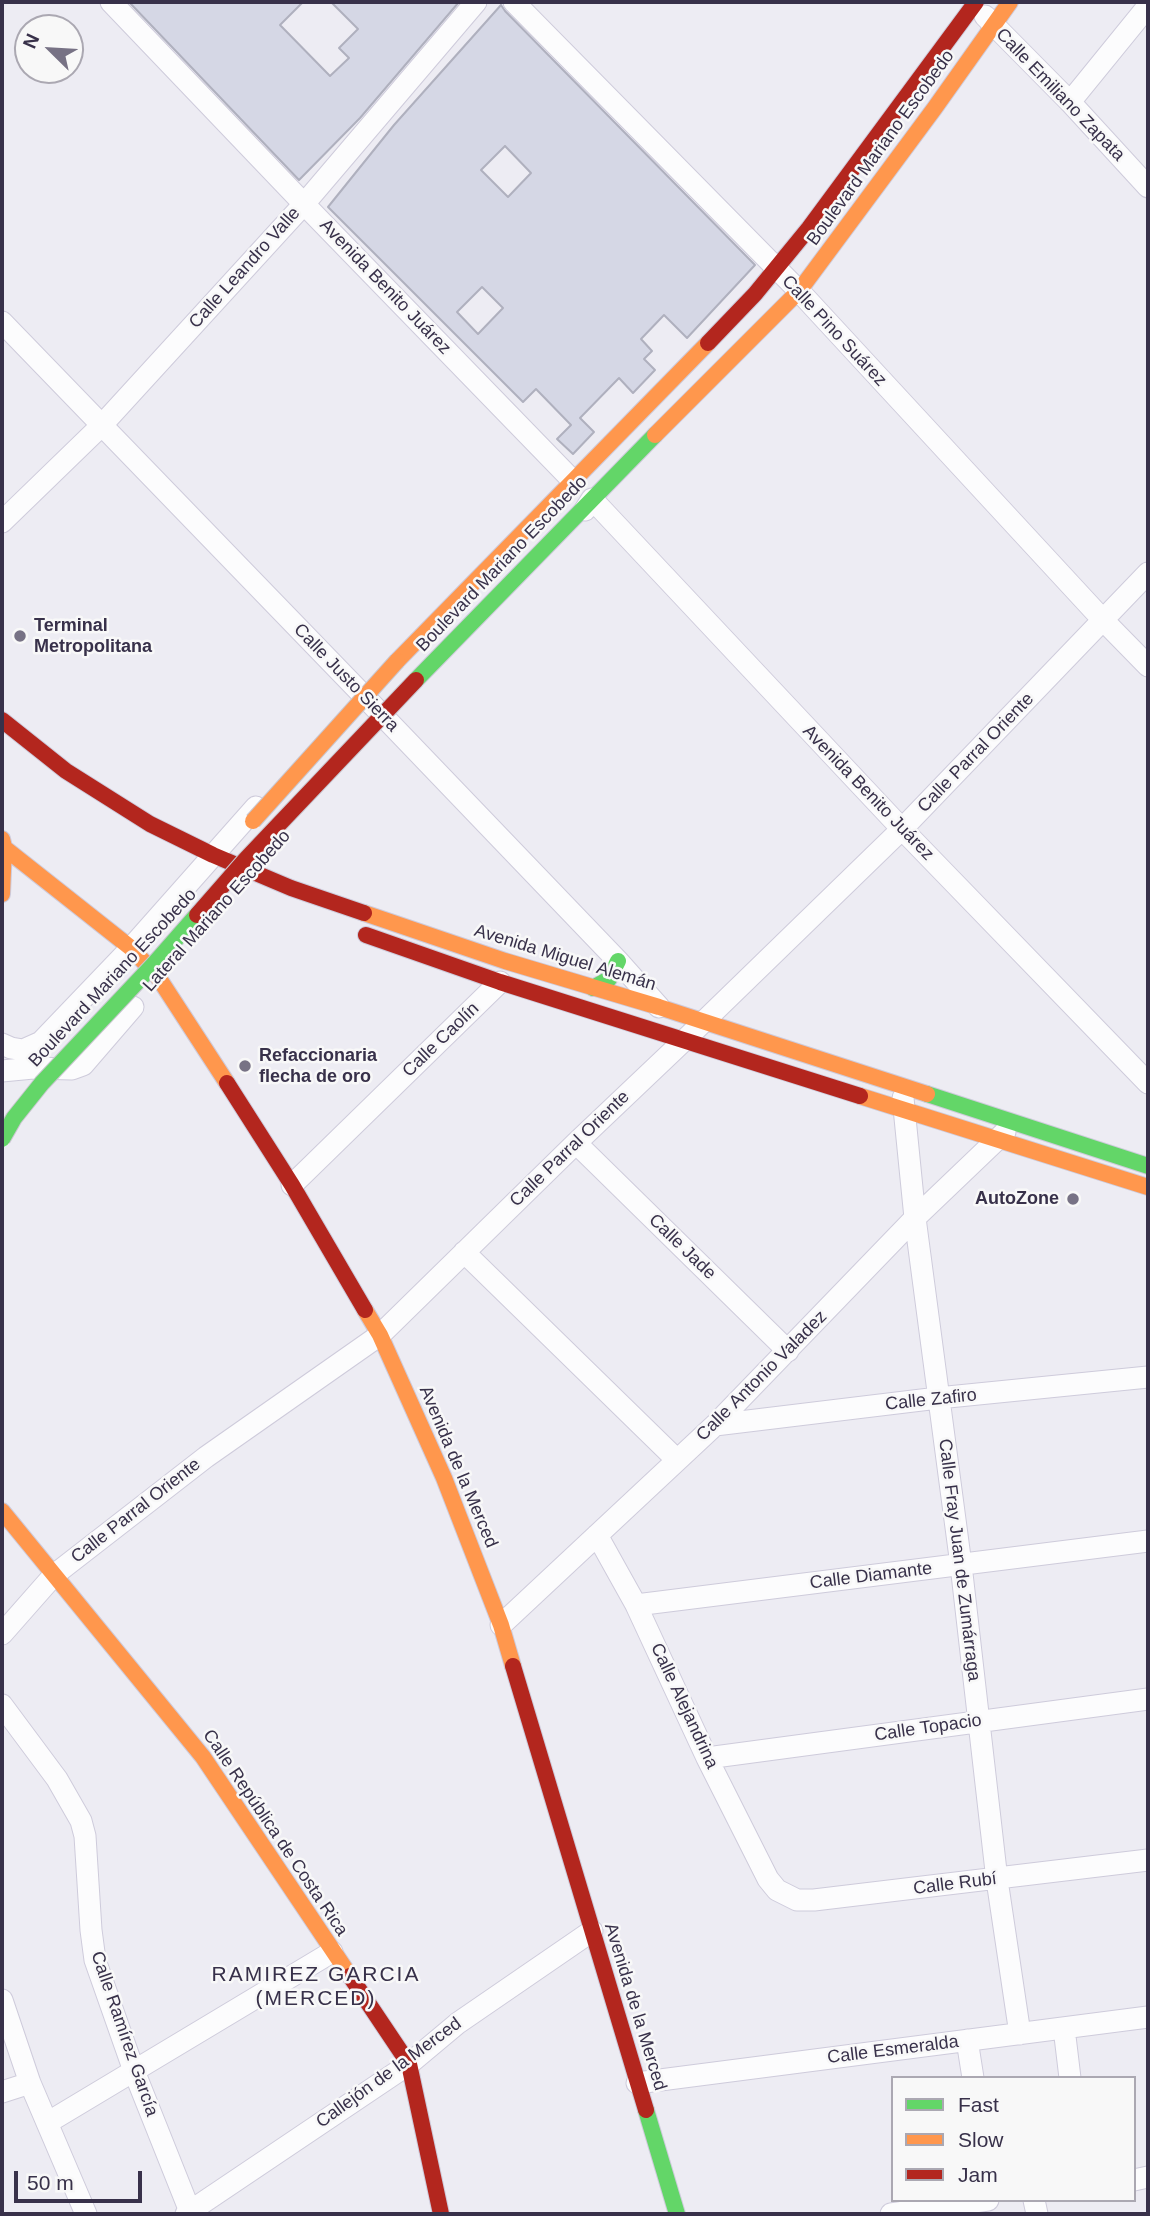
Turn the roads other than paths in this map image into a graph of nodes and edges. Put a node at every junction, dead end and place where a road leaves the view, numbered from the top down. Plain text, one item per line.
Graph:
1 (111, 2) edge
2 (476, 2) edge
3 (513, 2) edge
4 (975, 2) edge
5 (1010, 2) edge
6 (1148, 6) edge
7 (993, 26) junction
8 (1070, 102) junction
9 (1148, 187) edge
10 (304, 204) junction
11 (776, 269) junction
12 (799, 291) junction
13 (2, 322) edge
14 (102, 426) junction
15 (573, 481) junction
16 (557, 499) joint
17 (592, 499) junction
18 (2, 522) edge
19 (1148, 573) edge
20 (1103, 620) junction
21 (389, 664) junction
22 (1148, 666) edge
23 (412, 689) junction
24 (360, 692) junction
25 (2, 720) edge
26 (388, 722) junction
27 (29, 762) dead end
28 (99, 810) dead end
29 (118, 822) dead end
30 (902, 829) junction
31 (3, 844) edge
32 (196, 860) junction
33 (247, 878) junction
34 (2, 894) edge
35 (351, 929) dead end
36 (131, 948) junction
37 (618, 961) junction
38 (158, 977) junction
39 (500, 982) junction
40 (593, 988) junction
41 (659, 1007) junction
42 (704, 1022) junction
43 (685, 1040) junction
44 (2, 1044) edge
45 (8, 1079) edge
46 (1148, 1083) edge
47 (903, 1087) junction
48 (902, 1109) junction
49 (1018, 1122) junction
50 (997, 1138) junction
51 (2, 1139) edge
52 (576, 1143) junction
53 (1148, 1166) edge
54 (292, 1185) junction
55 (1148, 1187) edge
56 (915, 1218) junction
57 (464, 1252) junction
58 (380, 1335) junction
59 (788, 1351) junction
60 (1148, 1377) edge
61 (938, 1398) junction
62 (715, 1425) junction
63 (677, 1460) junction
64 (2, 1511) edge
65 (597, 1535) junction
66 (1148, 1541) edge
67 (961, 1565) junction
68 (54, 1575) junction
69 (636, 1605) junction
70 (501, 1625) junction
71 (2, 1634) edge
72 (1148, 1699) edge
73 (2, 1705) edge
74 (979, 1721) junction
75 (707, 1758) junction
76 (1148, 1860) edge
77 (768, 1879) joint
78 (997, 1880) junction
79 (592, 1931) junction
80 (332, 1952) junction
81 (2, 2000) edge
82 (1148, 2017) edge
83 (1064, 2028) junction
84 (1020, 2034) junction
85 (967, 2040) junction
86 (409, 2064) junction
87 (134, 2071) junction
88 (973, 2076) edge
89 (1070, 2076) edge
90 (30, 2083) junction
91 (637, 2083) junction
92 (2, 2092) edge
93 (47, 2123) junction
94 (974, 2202) edge
95 (189, 2213) edge
96 (86, 2214) edge
97 (441, 2214) edge
98 (677, 2214) edge
99 (891, 2214) edge

1 - 10 street, Avenida Benito Juárez
2 - 10 street, Calle Leandro Valle
3 - 11 street, Calle Pino Suárez
4 - 7 street, Calle Emiliano Zapata
4 - 11 main road, Boulevard Mariano Escobedo
5 - 7 main road, Boulevard Mariano Escobedo
6 - 8 street
7 - 8 street, Calle Emiliano Zapata
7 - 12 main road, Boulevard Mariano Escobedo
8 - 9 street, Calle Emiliano Zapata
10 - 14 street, Calle Leandro Valle
10 - 15 street, Avenida Benito Juárez
11 - 12 street, Calle Pino Suárez
11 - 15 main road, Boulevard Mariano Escobedo
12 - 17 main road, Boulevard Mariano Escobedo
12 - 20 street, Calle Pino Suárez
13 - 14 street, Calle Justo Sierra
14 - 18 street, Calle Leandro Valle
14 - 24 street, Calle Justo Sierra
15 - 16 main road, Boulevard Mariano Escobedo
16 - 21 street
17 - 23 street, Lateral Mariano Escobedo
17 - 30 street, Avenida Benito Juárez
19 - 20 street, Calle Parral Oriente
20 - 22 street, Calle Pino Suárez
20 - 30 street, Calle Parral Oriente
21 - 23 street
21 - 24 street
21 - 45 main road, Boulevard Mariano Escobedo, bridge
23 - 26 street, Lateral Mariano Escobedo
23 - 51 main road, Boulevard Mariano Escobedo, bridge
24 - 26 street, Calle Justo Sierra
24 - 32 street
25 - 32 main road, Avenida Miguel Alemán
26 - 33 street, Lateral Mariano Escobedo
26 - 37 street, Calle Justo Sierra
27 - 28 main road
29 - 32 main road, Avenida Miguel Alemán
30 - 42 street, Calle Parral Oriente
30 - 46 street, Avenida Benito Juárez
31 - 34 main road
31 - 36 main road, Avenida de la Merced
32 - 33 main road, Avenida Miguel Alemán
32 - 36 street
33 - 38 street, Lateral Mariano Escobedo
33 - 40 main road, Avenida Miguel Alemán
35 - 39 main road
36 - 38 main road, Avenida de la Merced
36 - 44 street
37 - 40 main road
37 - 41 street, Calle Justo Sierra
38 - 45 street, Lateral Mariano Escobedo
38 - 54 main road, Avenida de la Merced
39 - 43 main road
39 - 54 street, Calle Caolín
40 - 41 main road, Avenida Miguel Alemán
41 - 42 main road, Avenida Miguel Alemán
41 - 43 street, Calle Justo Sierra
42 - 43 street, Calle Parral Oriente
42 - 47 main road, Avenida Miguel Alemán
43 - 48 main road
43 - 52 street, Calle Parral Oriente
47 - 48 street, Calle Fray Juan de Zumárraga
47 - 49 main road, Avenida Miguel Alemán
48 - 50 main road
48 - 56 street, Calle Fray Juan de Zumárraga
49 - 50 street, Calle Antonio Valadez
49 - 53 main road, Avenida Miguel Alemán
50 - 55 main road
50 - 56 street, Calle Antonio Valadez
52 - 57 street, Calle Parral Oriente
52 - 59 street, Calle Jade
54 - 58 main road, Avenida de la Merced
56 - 59 street, Calle Antonio Valadez
56 - 61 street, Calle Fray Juan de Zumárraga
57 - 58 street, Calle Parral Oriente
57 - 63 street
58 - 68 street, Calle Parral Oriente
58 - 70 main road, Avenida de la Merced
59 - 62 street, Calle Antonio Valadez
60 - 61 street, Calle Zafiro
61 - 62 street, Calle Zafiro
61 - 67 street, Calle Fray Juan de Zumárraga
62 - 63 street, Calle Antonio Valadez
63 - 65 street, Calle Antonio Valadez
64 - 68 main road, Calle República de Costa Rica
65 - 69 street, Calle Alejandrina
65 - 70 street, Calle Antonio Valadez
66 - 67 street, Calle Diamante
67 - 69 street, Calle Diamante
67 - 74 street, Calle Fray Juan de Zumárraga
68 - 71 street, Calle Parral Oriente
68 - 80 main road, Calle República de Costa Rica
69 - 75 street, Calle Alejandrina
70 - 79 main road, Avenida de la Merced
72 - 74 street, Calle Topacio
73 - 87 street, Calle Ramírez García
74 - 75 street, Calle Topacio
74 - 78 street, Calle Fray Juan de Zumárraga
75 - 77 street, Calle Alejandrina
76 - 78 street, Calle Rubí
77 - 78 street, Calle Rubí
78 - 84 street, Calle Fray Juan de Zumárraga
79 - 86 street, Callejón de la Merced
79 - 91 main road, Avenida de la Merced
80 - 86 main road, Calle República de Costa Rica
80 - 87 street
81 - 90 street
82 - 83 street, Calle Esmeralda
83 - 84 street, Calle Esmeralda
83 - 89 street
84 - 85 street, Calle Esmeralda
85 - 88 street
85 - 91 street, Calle Esmeralda
86 - 95 street, Callejón de la Merced
86 - 97 main road, Calle República de Costa Rica
87 - 93 street
87 - 95 street, Calle Ramírez García
90 - 92 street
90 - 93 street
91 - 98 main road, Avenida de la Merced
93 - 96 street
94 - 99 street

